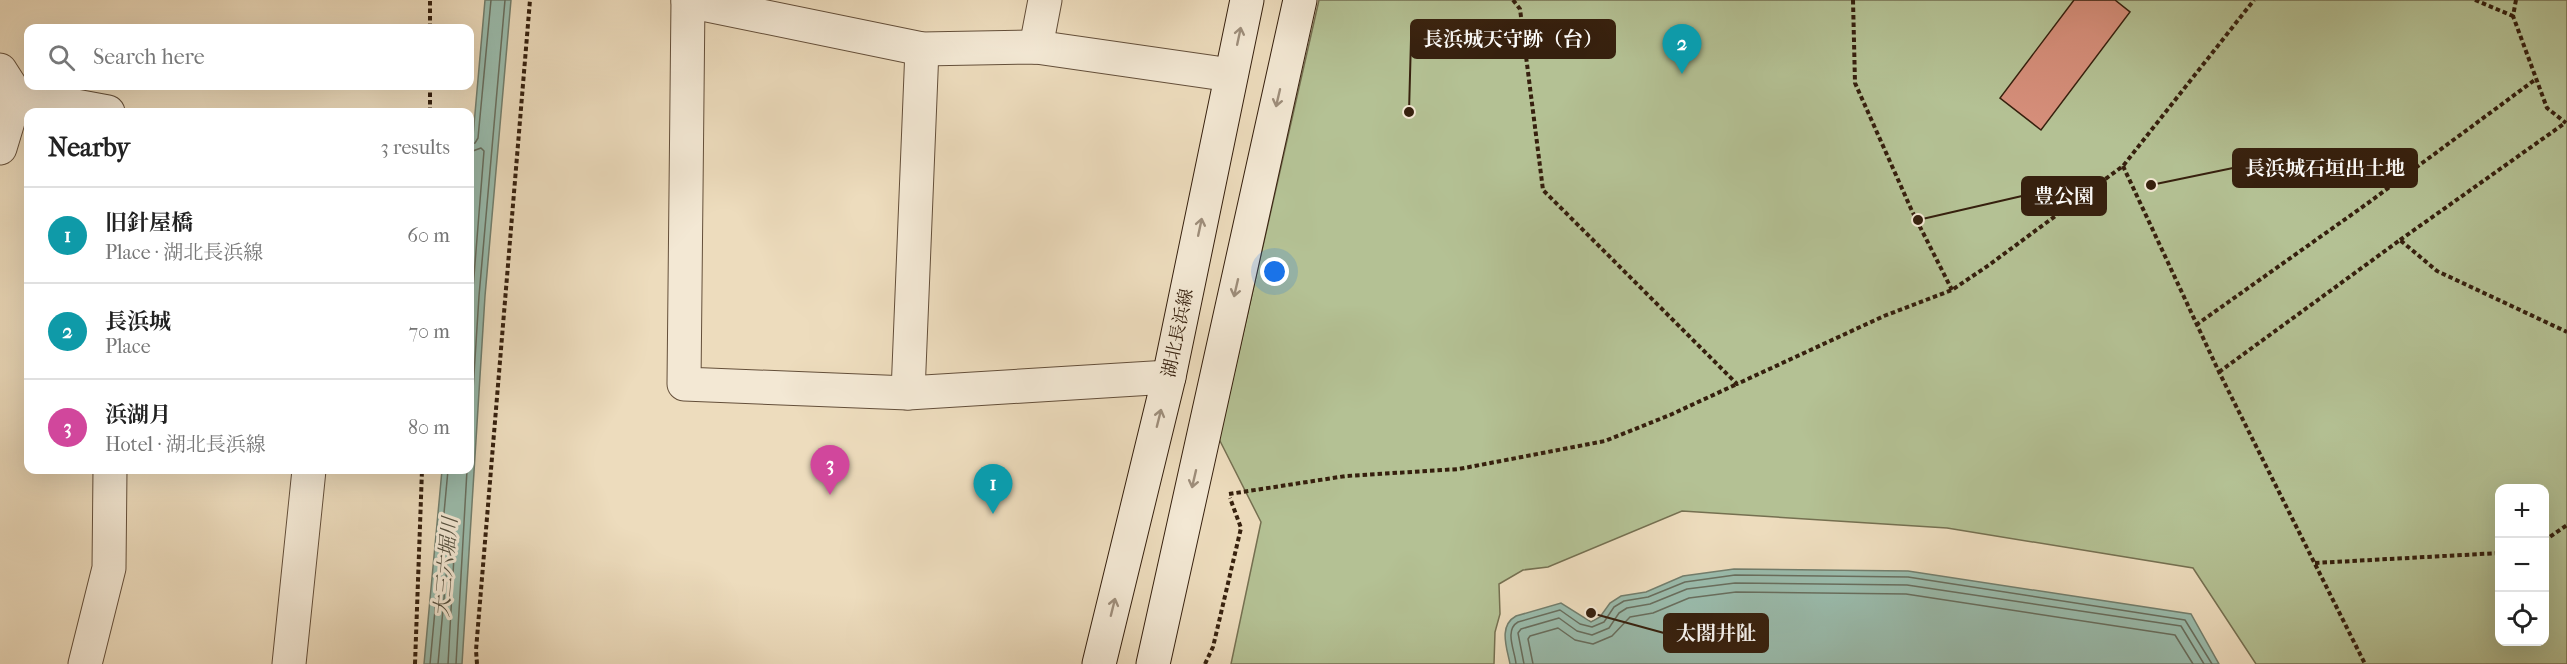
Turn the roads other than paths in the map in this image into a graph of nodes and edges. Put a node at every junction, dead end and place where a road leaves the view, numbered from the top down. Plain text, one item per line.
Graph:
1 (1045, 0) edge
2 (1247, 0) edge
3 (1300, 0) edge
4 (688, 1) edge
5 (1036, 47) junction
6 (922, 49) junction
7 (1231, 75) junction
8 (8, 83) edge
9 (24, 88) edge
10 (32, 90) edge
11 (94, 108) edge
12 (0, 148) edge
13 (1169, 377) junction
14 (908, 393) junction
15 (110, 474) edge
16 (309, 474) edge
17 (85, 664) edge
18 (289, 664) edge
19 (1099, 664) edge
20 (1153, 664) edge

1 - 5 street
7 -> 2 street, 湖北長浜線
3 -> 20 street
4 - 6 street
4 - 14 street
5 - 6 street
5 - 7 street
6 - 14 street
13 -> 7 street, 湖北長浜線
8 - 9 street
8 - 12 street
10 - 11 street
13 - 14 street
19 -> 13 street, 湖北長浜線
15 - 17 street
16 - 18 street

